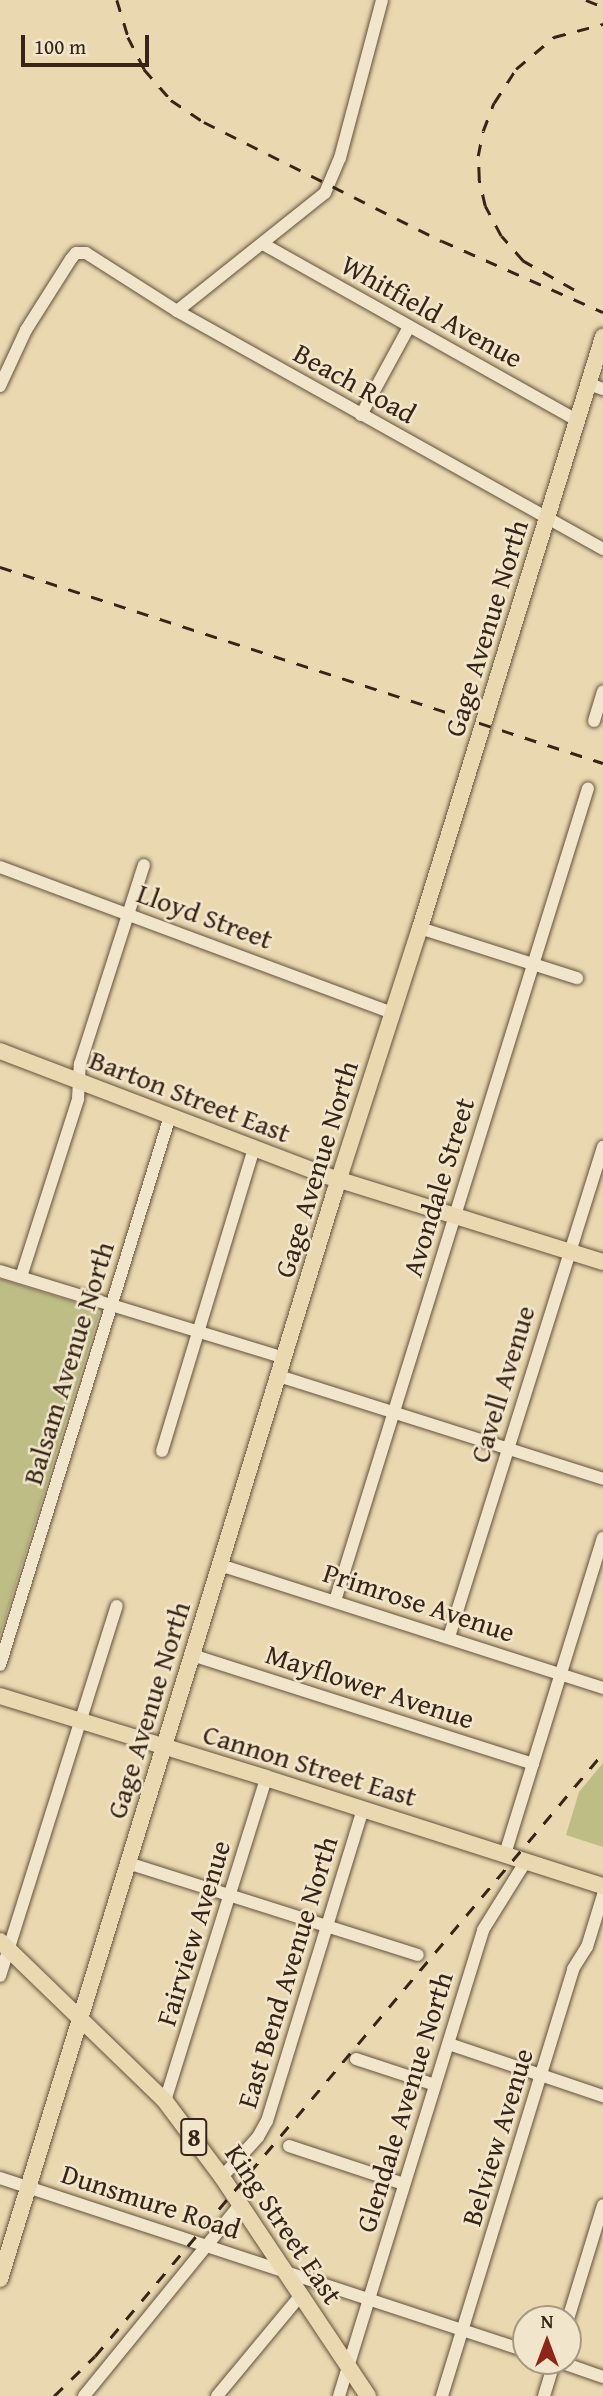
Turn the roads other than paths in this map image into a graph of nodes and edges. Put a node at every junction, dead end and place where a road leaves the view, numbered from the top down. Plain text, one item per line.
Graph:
1 (382, 0) edge
2 (263, 244) junction
3 (177, 311) junction
4 (409, 327) junction
5 (603, 337) edge
6 (0, 386) edge
7 (596, 386) edge
8 (361, 415) junction
9 (576, 421) junction
10 (547, 517) junction
11 (603, 549) edge
12 (603, 691) edge
13 (594, 721) dead end
14 (587, 788) dead end
15 (144, 865) dead end
16 (0, 867) edge
17 (130, 914) junction
18 (420, 929) junction
19 (533, 964) junction
20 (577, 978) dead end
21 (392, 1013) junction
22 (0, 1051) edge
23 (79, 1082) junction
24 (170, 1116) junction
25 (254, 1148) junction
26 (602, 1152) edge
27 (340, 1180) junction
28 (455, 1215) junction
29 (569, 1252) junction
30 (603, 1262) edge
31 (0, 1271) edge
32 (21, 1277) junction
33 (112, 1305) junction
34 (198, 1331) junction
35 (285, 1357) junction
36 (279, 1376) junction
37 (395, 1413) junction
38 (508, 1449) junction
39 (162, 1451) dead end
40 (603, 1479) edge
41 (603, 1538) edge
42 (220, 1565) junction
43 (335, 1601) junction
44 (117, 1606) dead end
45 (449, 1637) junction
46 (192, 1655) junction
47 (0, 1665) edge
48 (561, 1674) junction
49 (603, 1688) edge
50 (0, 1696) edge
51 (79, 1720) junction
52 (164, 1746) junction
53 (533, 1764) junction
54 (266, 1777) junction
55 (363, 1808) junction
56 (505, 1854) junction
57 (526, 1861) junction
58 (128, 1863) junction
59 (603, 1886) edge
60 (229, 1895) junction
61 (603, 1895) edge
62 (327, 1926) junction
63 (5, 1944) edge
64 (418, 1955) dead end
65 (0, 1976) edge
66 (80, 2017) junction
67 (449, 2044) junction
68 (356, 2059) dead end
69 (541, 2075) junction
70 (435, 2085) junction
71 (603, 2096) edge
72 (165, 2101) junction
73 (289, 2146) dead end
74 (222, 2177) junction
75 (0, 2178) edge
76 (404, 2184) junction
77 (28, 2187) junction
78 (240, 2205) junction
79 (603, 2206) edge
80 (208, 2245) junction
81 (285, 2272) junction
82 (0, 2279) edge
83 (302, 2295) junction
84 (370, 2299) junction
85 (572, 2305) edge
86 (463, 2329) junction
87 (512, 2346) edge
88 (348, 2367) junction
89 (582, 2370) edge
90 (551, 2375) edge
91 (603, 2377) edge
92 (84, 2396) edge
93 (217, 2396) edge
94 (339, 2396) edge
95 (368, 2396) edge
96 (442, 2396) edge
97 (544, 2396) edge

1 - 2 street
2 - 3 street
2 - 4 street, Whitfield Avenue
3 - 6 street, Beach Road
3 - 8 street, Beach Road
4 - 8 street
4 - 9 street, Whitfield Avenue
5 - 7 main road, Gage Avenue North
7 - 9 main road, Gage Avenue North
8 - 10 street, Beach Road
9 - 10 main road, Gage Avenue North
10 - 11 street, Beach Road
10 - 18 main road, Gage Avenue North
12 - 13 street
14 - 19 street, Avondale Street
15 - 17 street
16 - 17 street, Lloyd Street
17 - 21 street, Lloyd Street
17 - 23 street
18 - 19 street
18 - 21 main road, Gage Avenue North
19 - 20 street
19 - 28 street, Avondale Street
21 - 27 main road, Gage Avenue North
22 - 23 main road, Barton Street East
23 - 24 main road, Barton Street East
23 - 32 street
24 - 25 main road, Barton Street East
24 - 33 street, Balsam Avenue North
25 - 27 main road, Barton Street East
25 - 34 street
26 - 29 street, Cavell Avenue
27 - 28 main road, Barton Street East
27 - 35 main road, Gage Avenue North
28 - 29 main road, Barton Street East
28 - 37 street, Avondale Street
29 - 30 main road, Barton Street East
29 - 38 street, Cavell Avenue
31 - 32 street
32 - 33 street
33 - 34 street
33 - 47 street, Balsam Avenue North
34 - 35 street
34 - 39 street
35 - 36 main road, Gage Avenue North
36 - 37 street
36 - 42 main road, Gage Avenue North
37 - 38 street
37 - 43 street, Avondale Street
38 - 40 street
38 - 45 street, Cavell Avenue
41 - 48 street
42 - 43 street, Primrose Avenue
42 - 46 main road, Gage Avenue North
43 - 45 street, Primrose Avenue
44 - 51 street
45 - 48 street, Primrose Avenue
46 - 52 main road, Gage Avenue North
46 - 53 street, Mayflower Avenue
48 - 49 street, Primrose Avenue
48 - 53 street
50 - 51 main road, Cannon Street East
51 - 52 main road, Cannon Street East
51 - 63 street
52 - 54 main road, Cannon Street East
52 - 58 main road, Gage Avenue North
53 - 56 street
54 - 55 main road, Cannon Street East
54 - 60 street, Fairview Avenue
55 - 56 main road, Cannon Street East
55 - 62 street, East Bend Avenue North
56 - 57 main road, Cannon Street East
57 - 59 main road, Cannon Street East
57 - 67 street, Glendale Avenue North
58 - 60 street
58 - 66 main road, Gage Avenue North
60 - 62 street
60 - 72 street, Fairview Avenue
61 - 69 street, Belview Avenue
62 - 64 street
62 - 74 street, East Bend Avenue North
63 - 65 street
63 - 66 main road, King Street East / 8
66 - 72 main road, King Street East / 8
66 - 77 main road, Gage Avenue North
67 - 69 street
67 - 70 street, Glendale Avenue North
68 - 70 street
69 - 71 street
69 - 86 street, Belview Avenue
70 - 76 street, Glendale Avenue North
72 - 74 main road, King Street East / 8
73 - 76 street
74 - 78 main road, King Street East / 8
75 - 77 street, Dunsmure Road
76 - 84 street, Glendale Avenue North
77 - 80 street, Dunsmure Road
77 - 82 main road, Gage Avenue North
78 - 80 street
78 - 81 main road, King Street East / 8
79 - 85 street
80 - 81 street, Dunsmure Road
80 - 92 street
81 - 83 main road, King Street East / 8
81 - 84 street, Dunsmure Road
83 - 88 main road, King Street East / 8
83 - 93 street
84 - 86 street, Dunsmure Road
84 - 88 street, Glendale Avenue North
86 - 87 street, Dunsmure Road
86 - 96 street, Belview Avenue
88 - 94 street, Glendale Avenue North
88 - 95 main road, King Street East / 8
89 - 91 street
90 - 97 street

